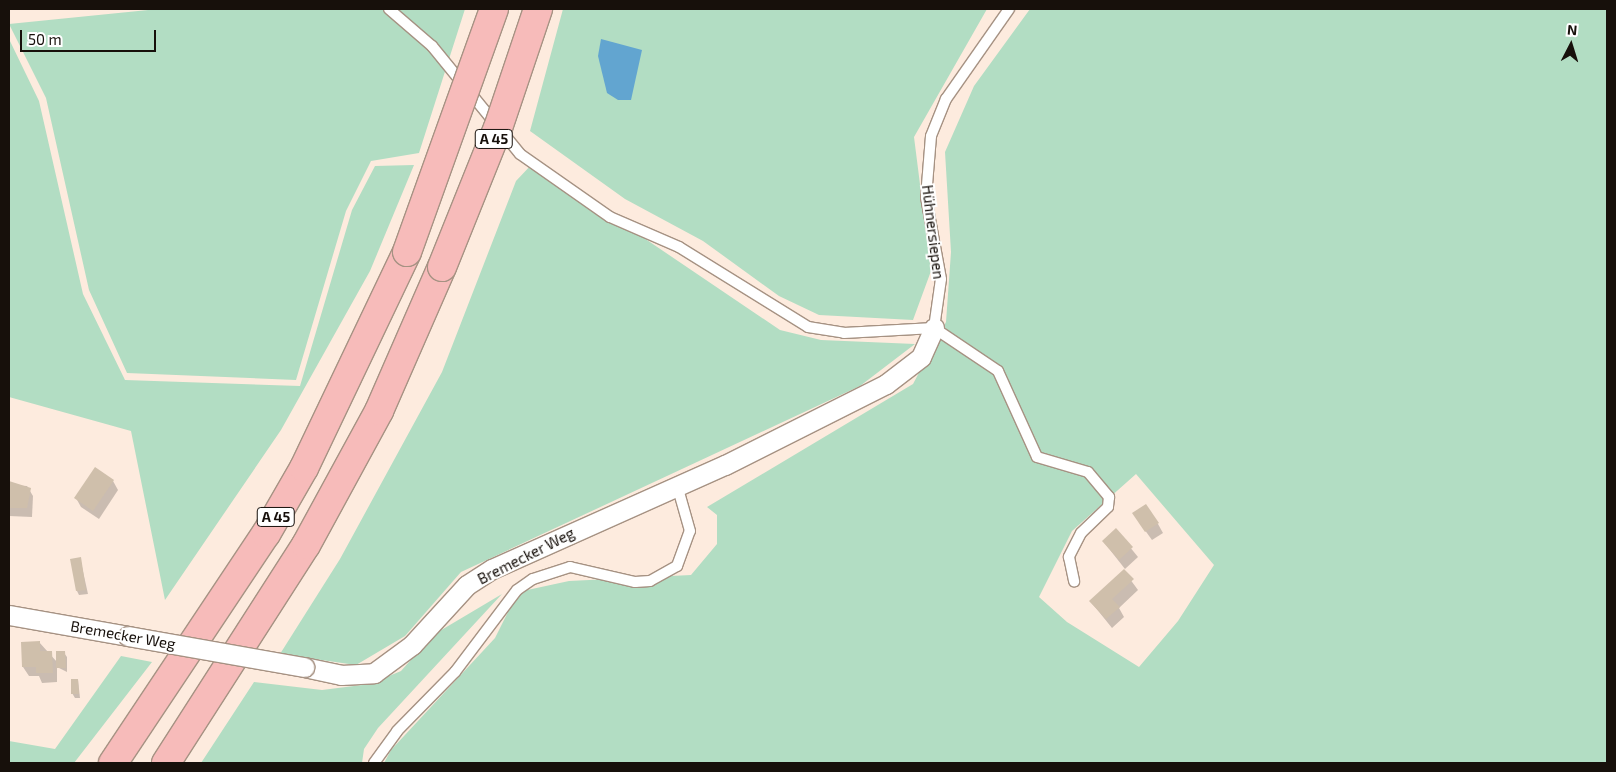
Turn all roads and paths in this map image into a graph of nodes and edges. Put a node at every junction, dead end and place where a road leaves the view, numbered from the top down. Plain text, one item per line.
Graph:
1 (389, 9) edge
2 (494, 9) edge
3 (538, 9) edge
4 (1009, 9) edge
5 (934, 328) junction
6 (678, 485) junction
7 (1074, 581) dead end
8 (9, 614) edge
9 (114, 763) edge
10 (166, 763) edge
11 (374, 763) edge

1 - 5 lane
2 - 9 highway, A 45, bridge
3 - 10 highway, A 45, bridge
4 - 5 lane, Hühnersiepen
5 - 6 street, Bremecker Weg
5 - 7 lane
6 - 8 street, Bremecker Weg, bridge
6 - 11 lane

